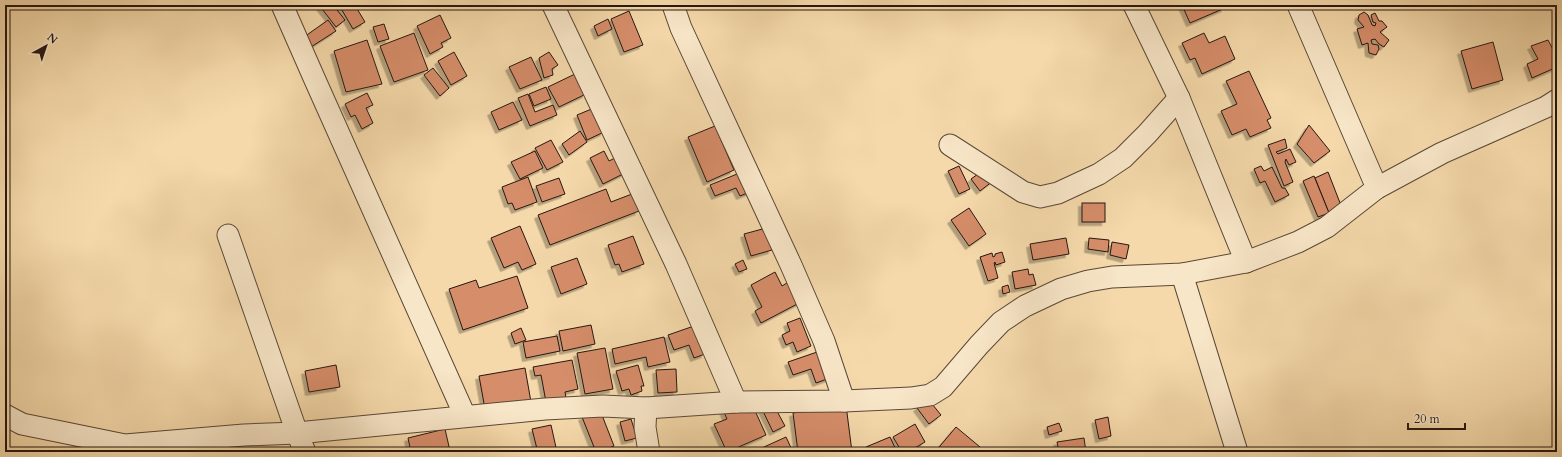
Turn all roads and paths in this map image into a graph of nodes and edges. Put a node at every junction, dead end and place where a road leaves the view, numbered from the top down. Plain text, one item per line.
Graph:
1 (282, 5) edge
2 (553, 5) edge
3 (673, 5) edge
4 (1134, 5) edge
5 (1298, 5) edge
6 (1179, 98) junction
7 (1557, 100) edge
8 (950, 145) dead end
9 (1377, 188) junction
10 (228, 235) dead end
11 (1246, 262) junction
12 (1182, 274) junction
13 (844, 401) junction
14 (736, 402) junction
15 (646, 408) junction
16 (5, 415) edge
17 (465, 416) junction
18 (297, 433) junction
19 (126, 449) edge
20 (305, 452) edge
21 (649, 452) edge
22 (1237, 452) edge

1 - 17 street
2 - 14 street
3 - 13 street
4 - 6 street
5 - 9 street
6 - 8 street
6 - 11 street
7 - 9 street
9 - 11 street
10 - 18 street
11 - 12 street
12 - 13 street
12 - 22 street
13 - 14 street
14 - 15 street
15 - 17 street
15 - 21 street
16 - 19 street
17 - 18 street
18 - 19 street
18 - 20 street

